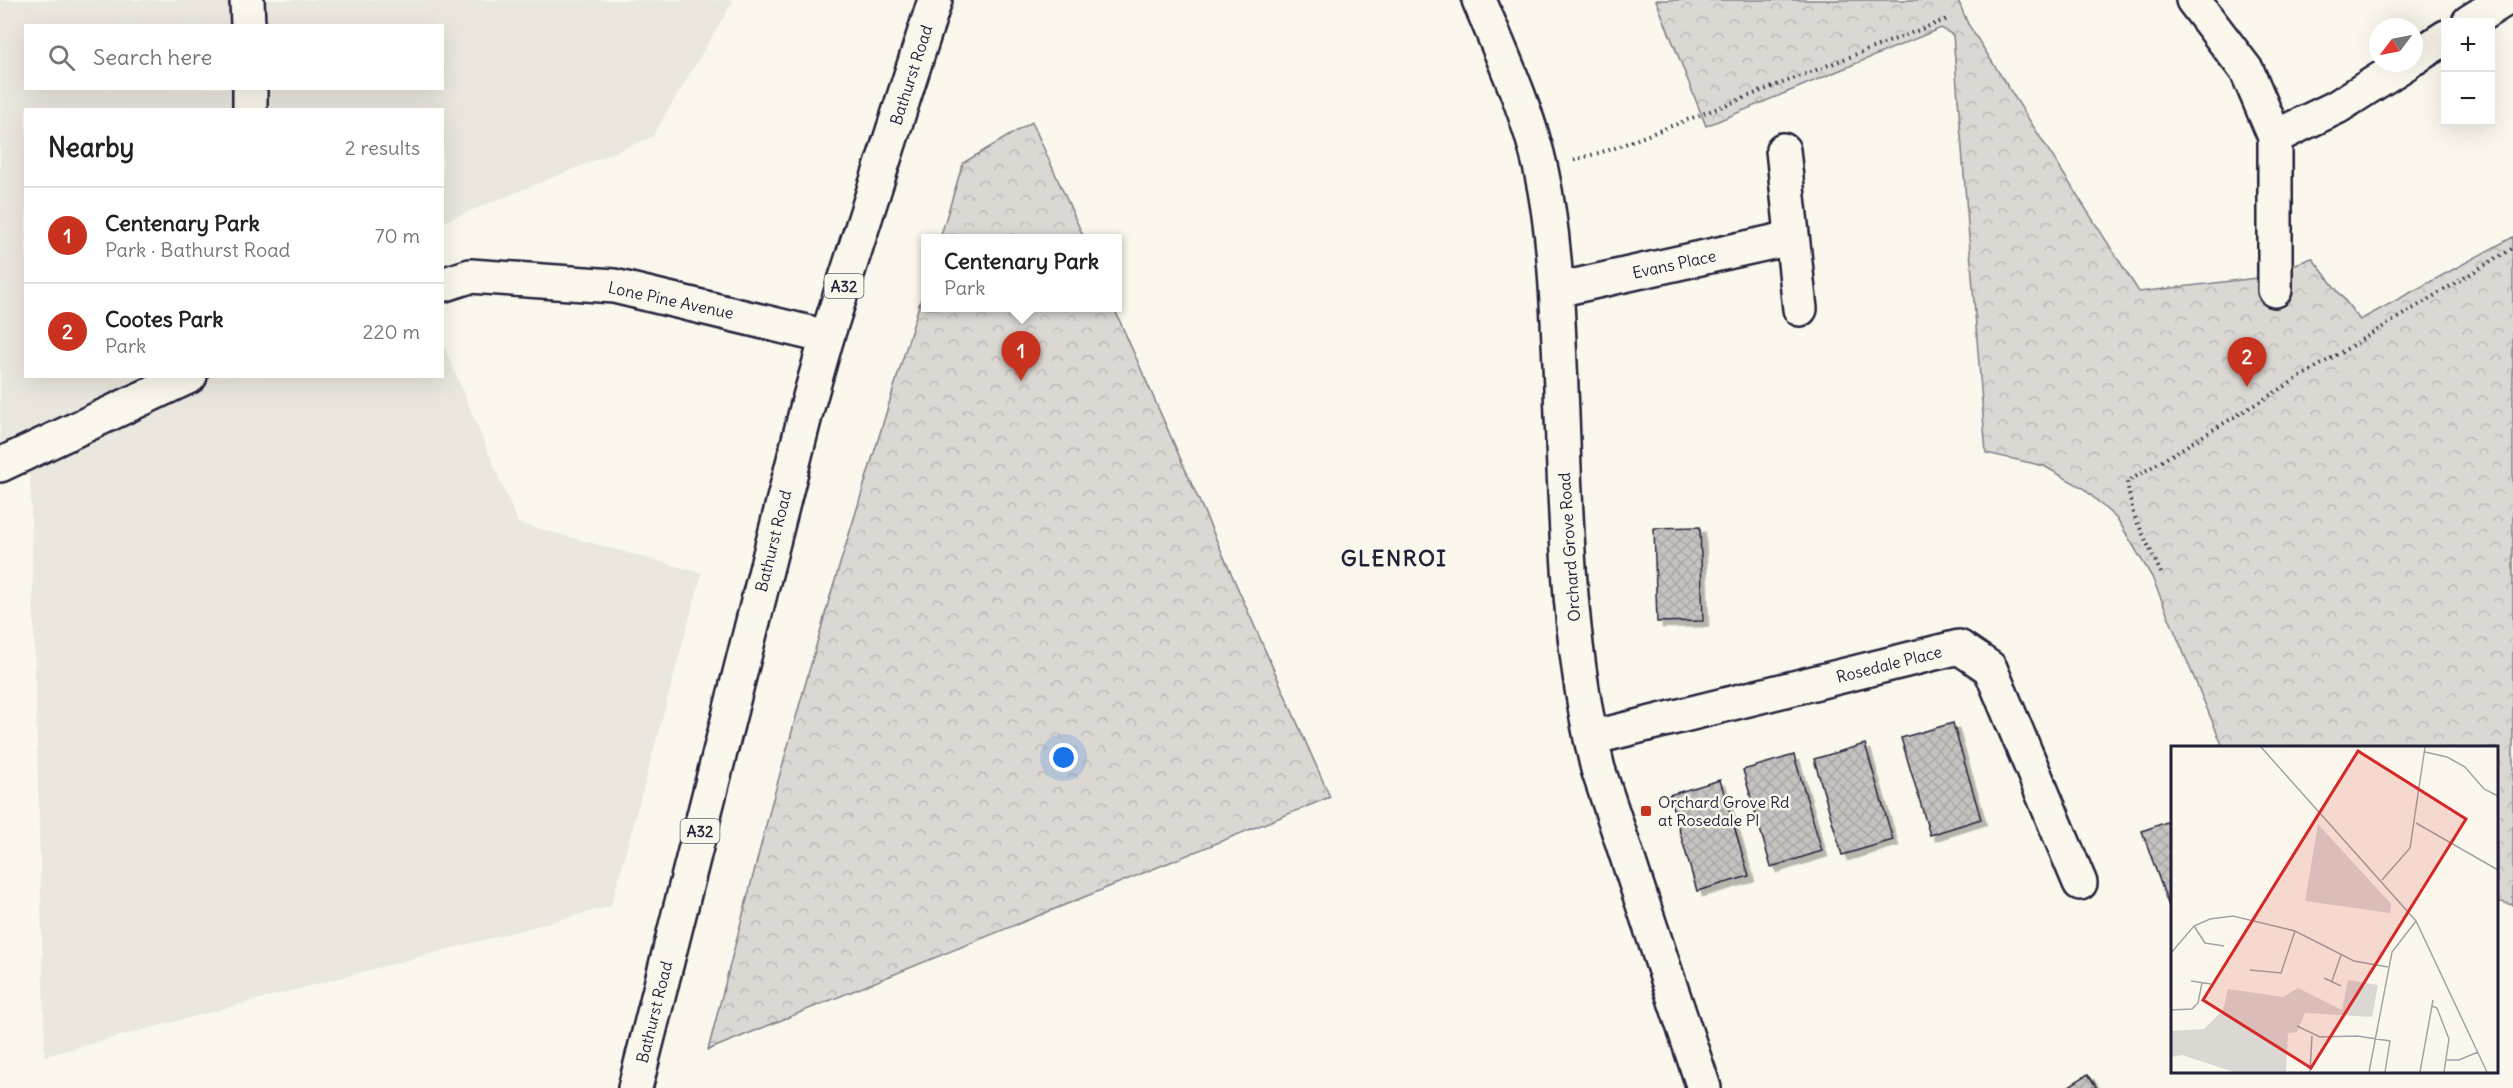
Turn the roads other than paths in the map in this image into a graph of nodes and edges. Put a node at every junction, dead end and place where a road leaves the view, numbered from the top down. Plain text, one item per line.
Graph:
1 (247, 0) edge
2 (935, 0) edge
3 (1479, 0) edge
4 (2193, 0) edge
5 (2504, 0) edge
6 (2475, 18) edge
7 (248, 24) edge
8 (2441, 41) edge
9 (2423, 52) edge
10 (2392, 72) edge
11 (250, 90) edge
12 (250, 108) edge
13 (2275, 137) junction
14 (1783, 150) dead end
15 (1791, 238) junction
16 (444, 284) edge
17 (1557, 290) junction
18 (2275, 290) dead end
19 (1800, 309) dead end
20 (827, 337) junction
21 (186, 378) edge
22 (0, 465) edge
23 (1591, 738) junction
24 (2080, 883) dead end
25 (635, 1088) edge
26 (1704, 1088) edge

1 - 7 main road
2 - 20 main road, Bathurst Road / A32
3 - 17 main road, Orchard Grove Road
4 - 13 main road
5 - 6 main road
8 - 9 main road
10 - 13 main road
11 - 12 main road
13 - 18 main road
14 - 15 main road
15 - 17 main road, Evans Place
15 - 19 main road
16 - 20 main road, Lone Pine Avenue
17 - 23 main road, Orchard Grove Road
20 - 25 main road, Bathurst Road / A32
21 - 22 main road
23 - 24 main road, Rosedale Place
23 - 26 main road, Orchard Grove Road

